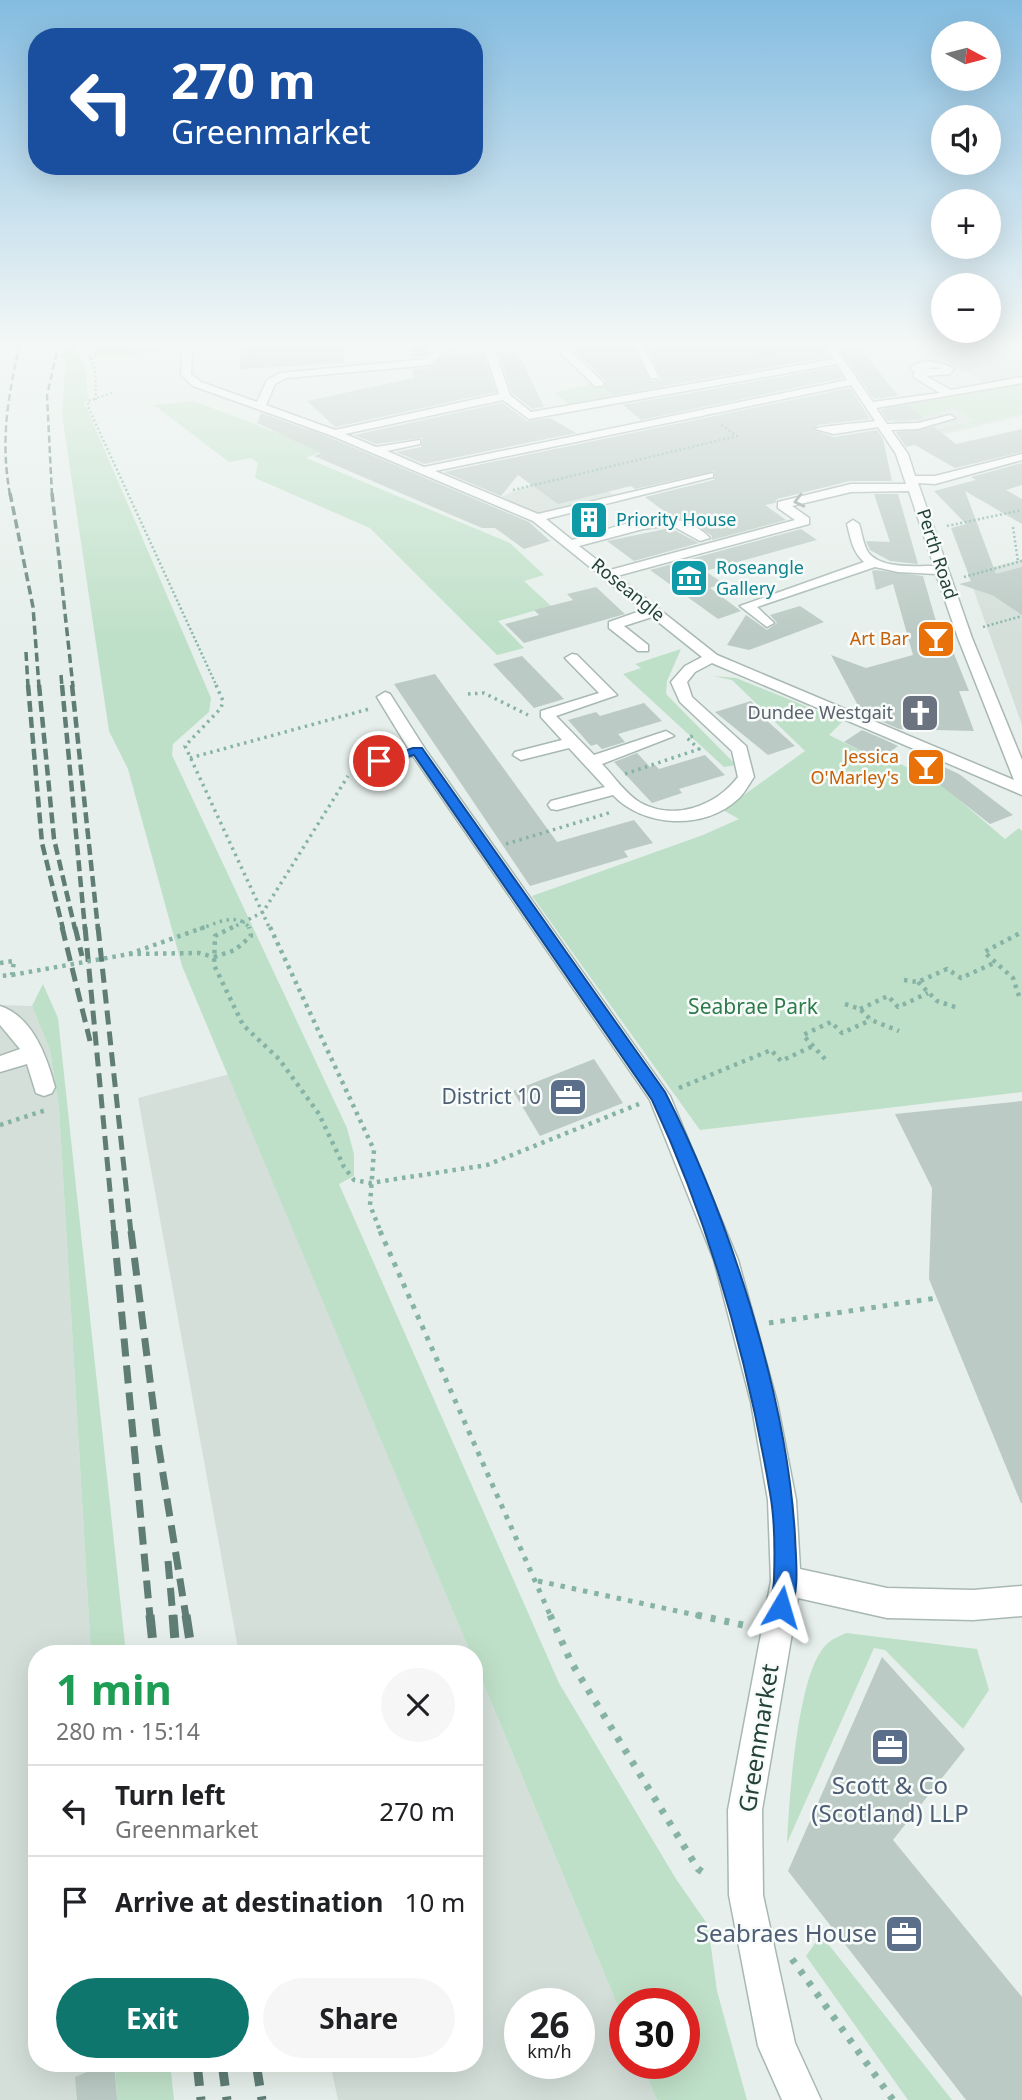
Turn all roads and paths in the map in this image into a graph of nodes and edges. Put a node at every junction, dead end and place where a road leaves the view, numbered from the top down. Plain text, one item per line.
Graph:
1 (103, 440) edge
2 (351, 440) edge
3 (568, 440) edge
4 (720, 440) edge
5 (893, 440) edge
6 (416, 442) dead end
7 (376, 450) junction
8 (1022, 457) edge
9 (424, 470) junction
10 (709, 475) dead end
11 (913, 483) junction
12 (491, 499) junction
13 (1022, 510) edge
14 (537, 518) junction
15 (853, 524) dead end
16 (1013, 527) dead end
17 (929, 530) junction
18 (704, 538) dead end
19 (571, 544) junction
20 (877, 562) junction
21 (1020, 562) edge
22 (942, 570) junction
23 (608, 574) junction
24 (963, 577) dead end
25 (654, 611) junction
26 (1022, 616) edge
27 (767, 624) dead end
28 (984, 627) dead end
29 (643, 648) dead end
30 (572, 658) dead end
31 (712, 658) junction
32 (468, 694) dead end
33 (388, 700) joint
34 (546, 714) junction
35 (666, 736) dead end
36 (687, 738) dead end
37 (572, 742) junction
38 (417, 750) junction
39 (521, 755) dead end
40 (190, 758) junction
41 (591, 762) junction
42 (360, 766) joint
43 (1022, 780) edge
44 (612, 784) junction
45 (1022, 790) edge
46 (558, 805) dead end
47 (633, 806) junction
48 (486, 850) junction
49 (263, 912) junction
50 (1022, 926) edge
51 (1022, 933) edge
52 (129, 954) junction
53 (214, 957) junction
54 (996, 962) junction
55 (0, 963) edge
56 (12, 975) junction
57 (0, 976) edge
58 (904, 980) dead end
59 (918, 982) junction
60 (928, 993) junction
61 (1019, 996) dead end
62 (845, 1004) dead end
63 (958, 1008) dead end
64 (860, 1009) junction
65 (0, 1014) edge
66 (871, 1020) junction
67 (899, 1031) dead end
68 (813, 1046) junction
69 (34, 1053) junction
70 (825, 1059) dead end
71 (0, 1065) edge
72 (44, 1087) dead end
73 (659, 1096) junction
74 (370, 1182) junction
75 (937, 1298) dead end
76 (744, 1326) junction
77 (537, 1581) junction
78 (786, 1581) junction
79 (1022, 1601) edge
80 (777, 1633) junction
81 (708, 1875) dead end
82 (785, 1949) dead end
83 (802, 2100) edge
84 (893, 2100) edge

1 - 40 path
2 - 7 street, Roseangle
3 - 9 street
4 - 12 path
5 - 11 street, Perth Road
6 - 7 street
7 - 9 street, Roseangle
8 - 11 street
9 - 12 street, Roseangle
10 - 14 street
11 - 17 street, Perth Road
11 -> 23 street
12 - 14 street, Roseangle
13 - 17 path
14 - 19 street, Roseangle
15 - 20 street
16 - 21 path
17 - 22 street, Perth Road
18 - 19 street
19 - 23 street, Roseangle
20 - 22 street
20 - 27 street
21 - 24 path
22 - 43 street, Perth Road
23 - 25 street, Roseangle
25 - 29 street
25 - 31 street, Roseangle
26 - 28 path
30 - 34 street
31 - 45 street, Roseangle
31 - 47 street
32 - 34 path
33 - 38 street, Greenmarket
33 - 40 path
34 - 37 street
35 - 41 street
36 - 44 path
37 - 39 street
37 - 41 street
38 - 42 street
38 - 48 street, Greenmarket
40 - 49 path
41 - 44 street
42 - 49 path
44 - 46 street
44 - 47 street
47 - 48 path
48 - 73 street, Greenmarket
49 - 53 path
49 - 74 path
50 - 51 path
51 - 54 path
52 - 53 path
52 - 53 path, bridge
52 - 56 path, bridge
53 - 74 path
54 - 59 path
54 - 61 path
55 - 56 path
56 - 57 path
58 - 59 path
59 - 60 path
60 - 63 path
60 - 64 path
62 - 64 path
64 - 66 path
65 - 69 street
66 - 67 path
66 - 68 path
68 - 70 path
68 - 73 path
69 - 71 street
69 - 72 street
73 - 74 path
73 - 76 street, Greenmarket
74 - 77 path
75 - 76 path
76 - 78 street, Greenmarket
77 - 80 path
77 - 81 path
78 - 79 street
78 - 80 street, Greenmarket
80 - 83 street, Greenmarket
82 - 84 path

